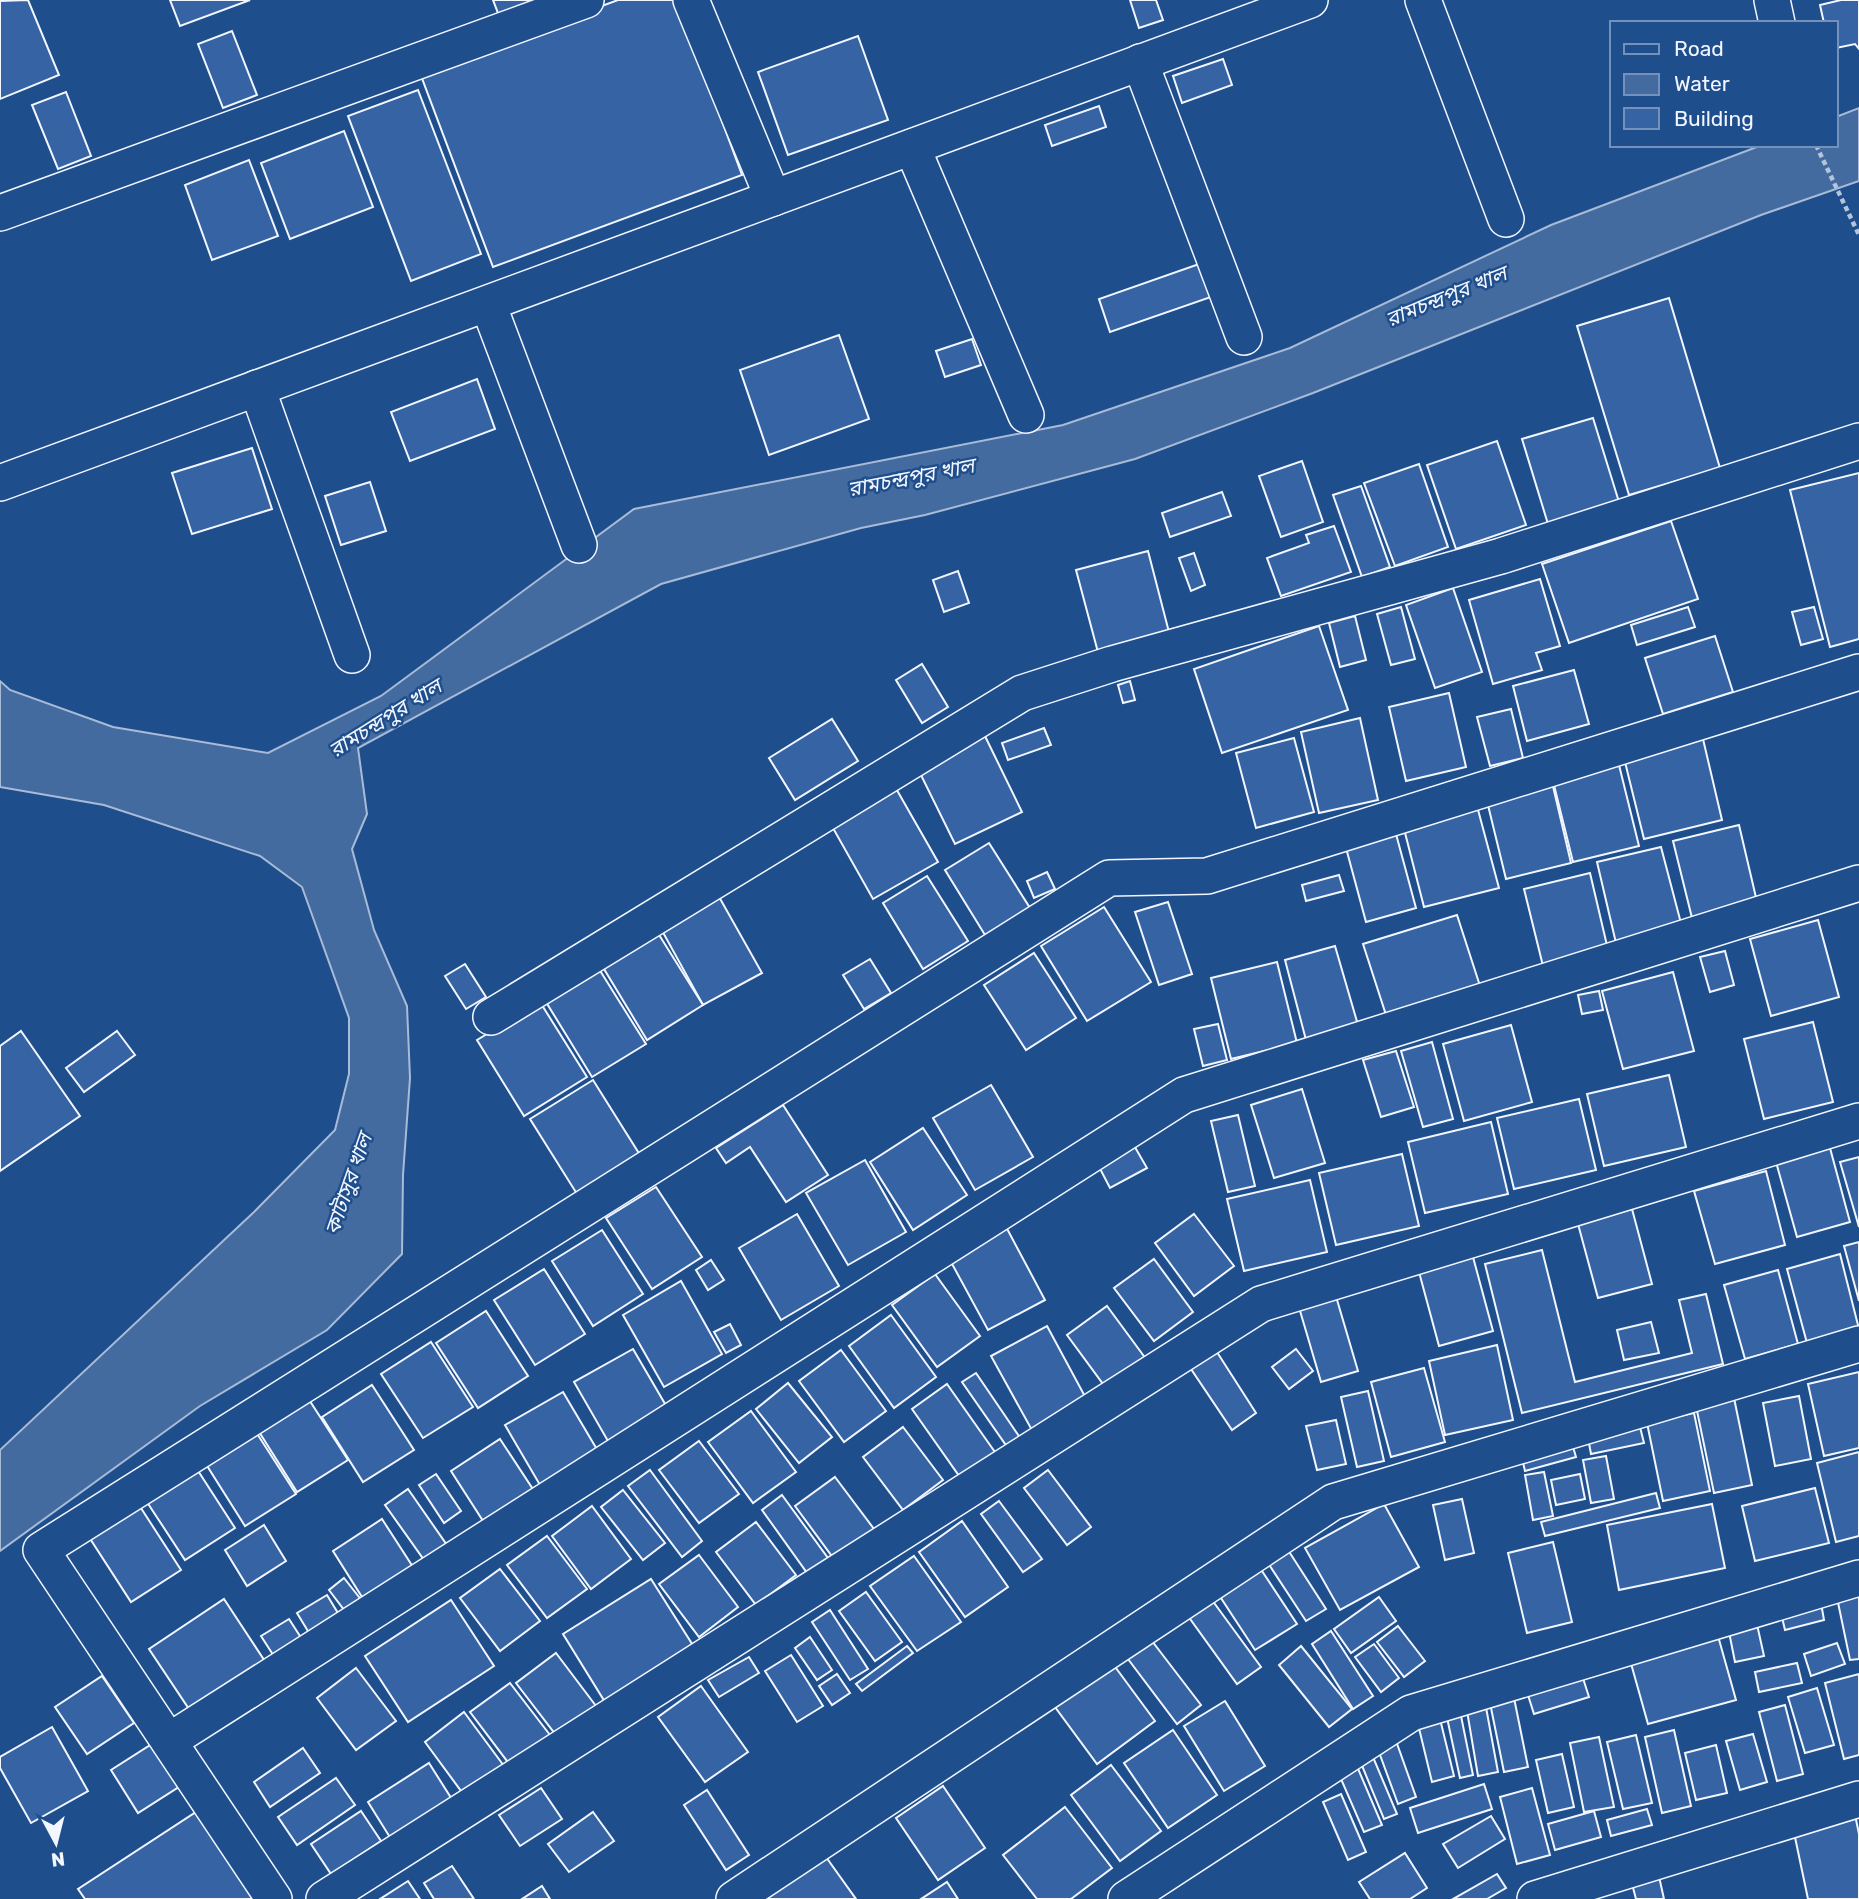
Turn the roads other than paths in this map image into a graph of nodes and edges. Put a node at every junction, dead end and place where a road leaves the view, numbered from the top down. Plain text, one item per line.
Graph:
1 (586, 0) edge
2 (691, 0) edge
3 (1310, 0) edge
4 (1423, 0) edge
5 (1772, 0) edge
6 (1777, 21) edge
7 (1140, 62) junction
8 (912, 147) junction
9 (773, 198) junction
10 (0, 213) edge
11 (1506, 219) dead end
12 (488, 304) junction
13 (1244, 337) dead end
14 (257, 388) junction
15 (1026, 415) dead end
16 (1859, 441) edge
17 (0, 483) edge
18 (579, 545) dead end
19 (352, 655) dead end
20 (1859, 672) edge
21 (1859, 883) edge
22 (491, 1017) dead end
23 (1859, 1121) edge
24 (1859, 1344) edge
25 (1859, 1577) edge
26 (169, 1741) junction
27 (1859, 1799) edge
28 (274, 1899) edge
29 (324, 1899) edge
30 (734, 1899) edge
31 (1126, 1899) edge
32 (1535, 1899) edge

1 - 10 street
2 - 9 street
3 - 7 street
4 - 11 street
5 - 6 street
7 - 8 street
7 - 13 street
8 - 9 street
8 - 15 street
9 - 12 street
12 - 14 street
12 - 18 street
14 - 17 street
14 - 19 street
16 - 22 street
20 - 26 street
21 - 26 street
23 - 29 street
24 - 30 street
25 - 31 street
26 - 28 street
27 - 32 street

